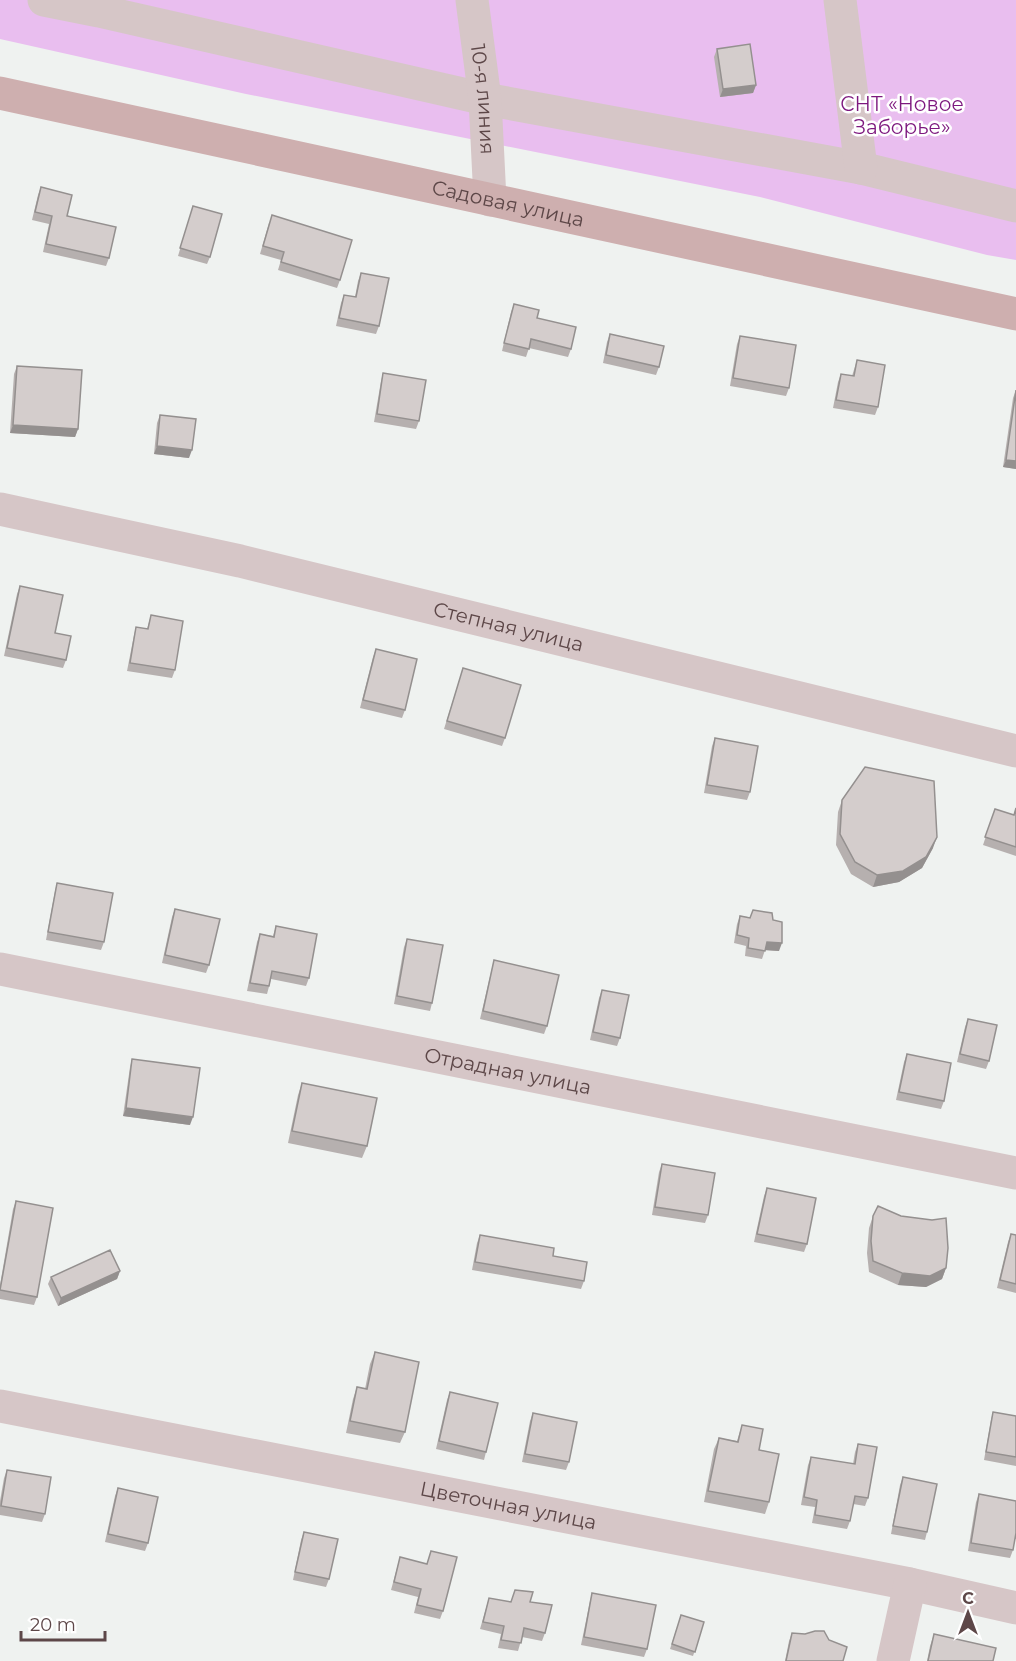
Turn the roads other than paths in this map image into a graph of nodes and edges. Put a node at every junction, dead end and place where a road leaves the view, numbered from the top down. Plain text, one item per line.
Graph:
1 (44, 0) edge
2 (472, 0) edge
3 (840, 0) edge
4 (98, 6) edge
5 (0, 93) edge
6 (485, 99) junction
7 (861, 168) junction
8 (490, 200) junction
9 (1016, 206) edge
10 (1016, 314) edge
11 (0, 509) edge
12 (1016, 751) edge
13 (0, 969) edge
14 (1016, 1173) edge
15 (0, 1406) edge
16 (910, 1584) junction
17 (1016, 1608) edge
18 (894, 1661) edge

1 - 4 street
2 - 6 street, 10-я линия
3 - 7 street
4 - 6 street
5 - 8 main road, Садовая улица
6 - 7 street
6 - 8 street, 10-я линия
7 - 9 street
8 - 10 main road, Садовая улица
11 - 12 street, Степная улица
13 - 14 street, Отрадная улица
15 - 16 street, Цветочная улица
16 - 17 street, Цветочная улица
16 - 18 street

